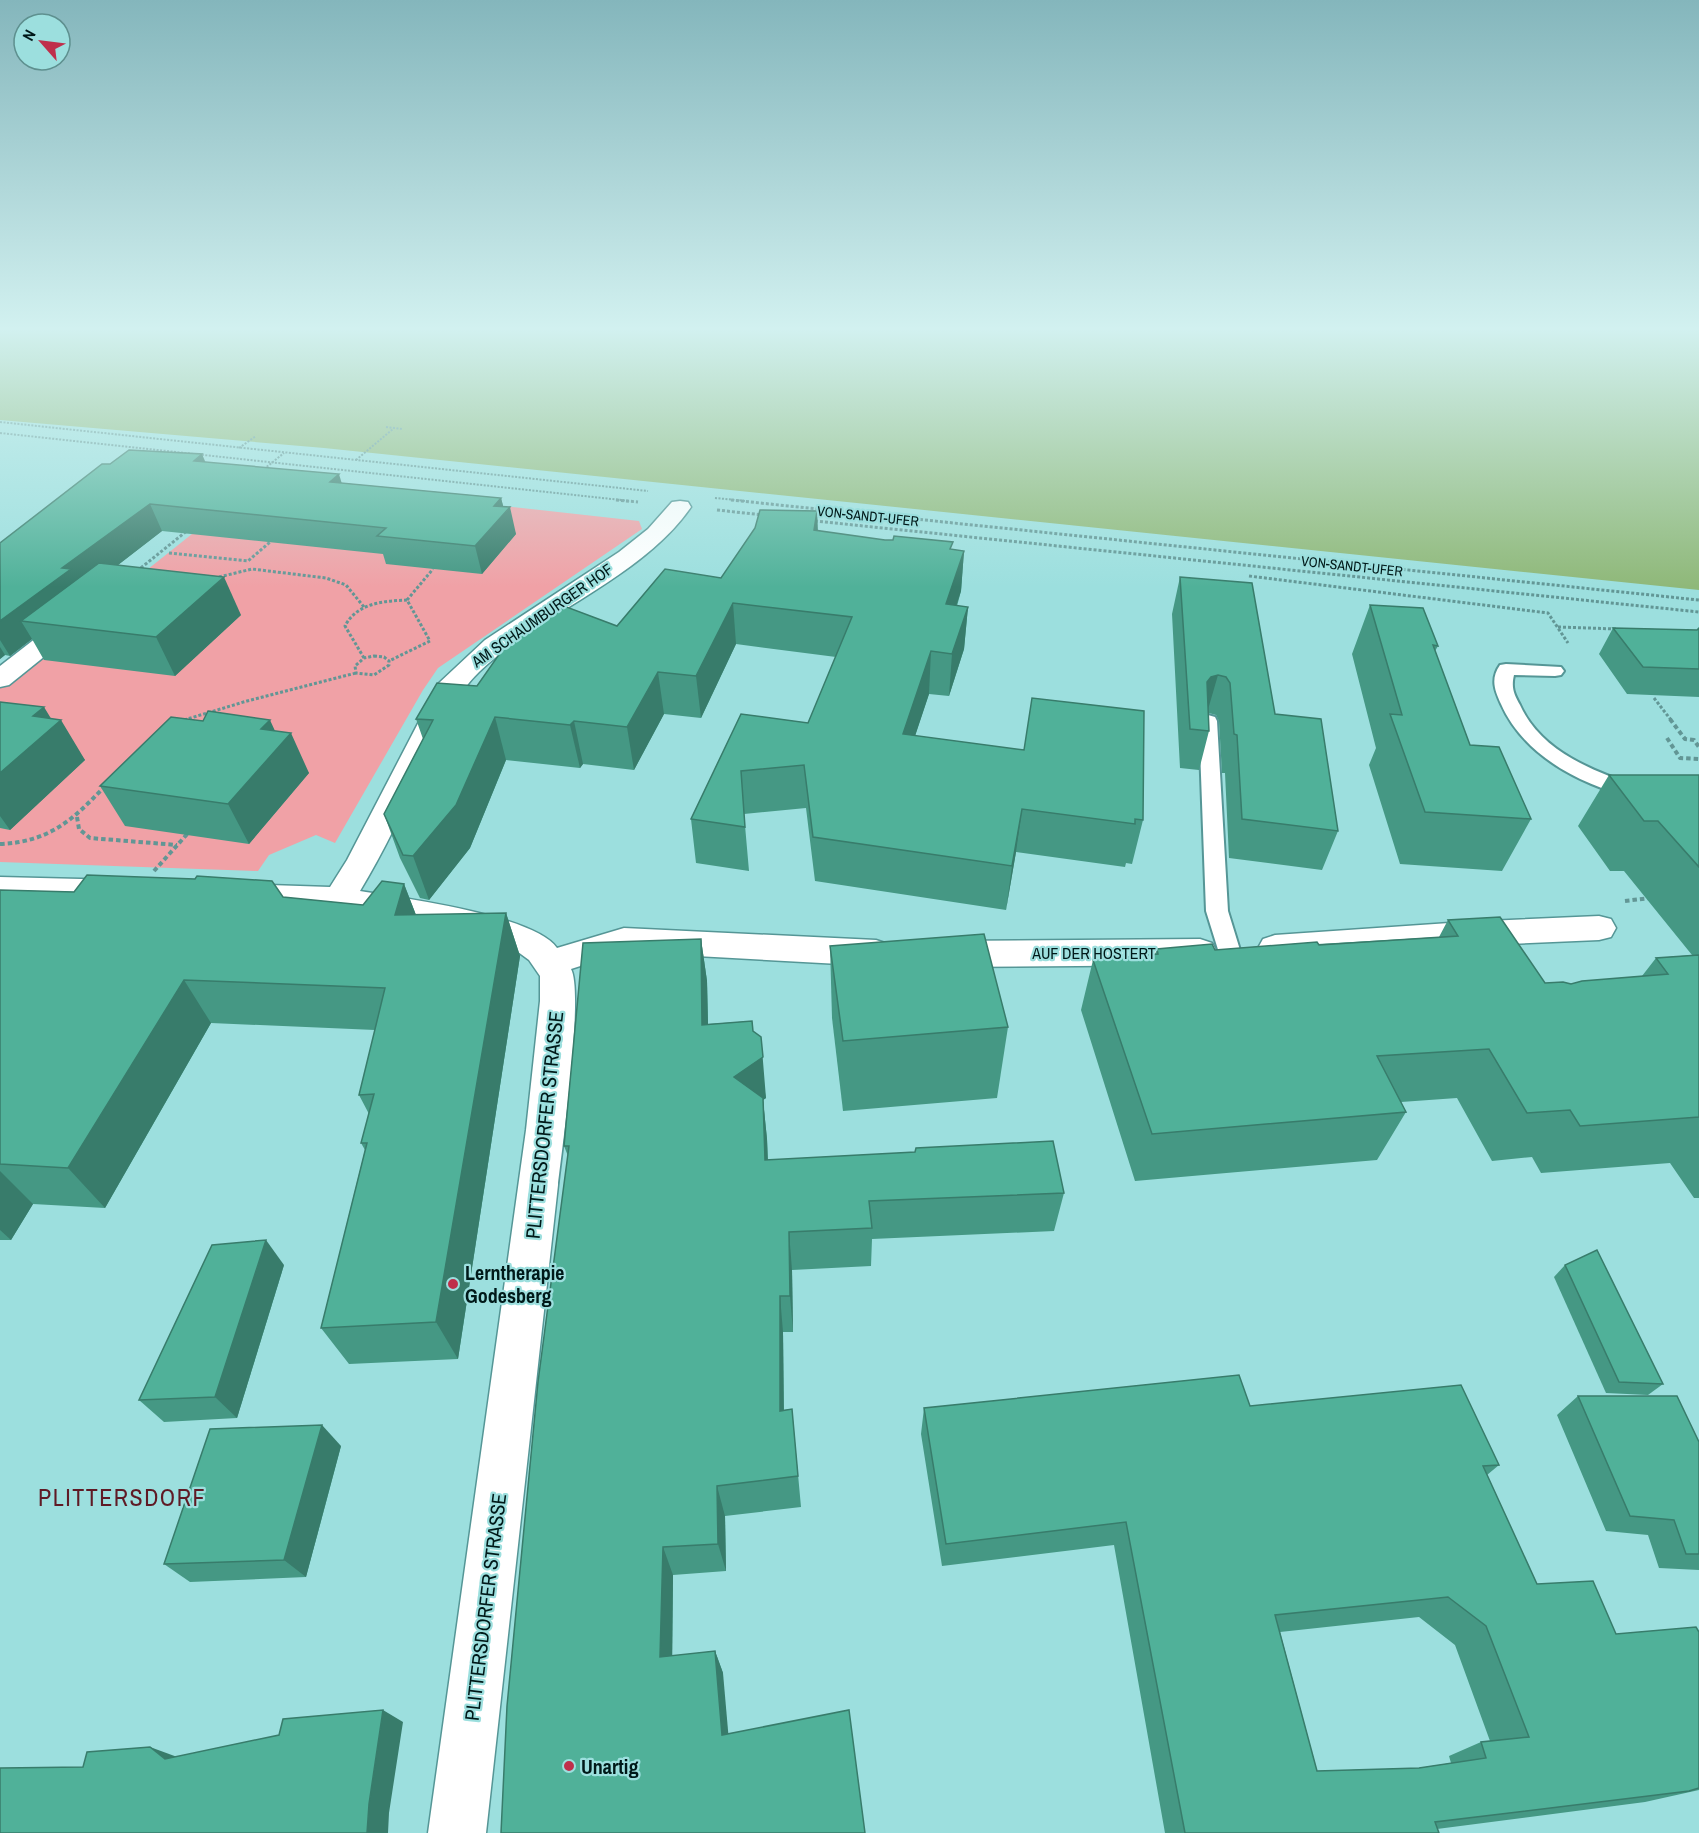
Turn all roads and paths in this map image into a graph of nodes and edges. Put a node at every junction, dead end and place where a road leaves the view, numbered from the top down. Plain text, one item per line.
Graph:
1 (0, 423) edge
2 (386, 427) dead end
3 (394, 428) junction
4 (403, 429) dead end
5 (0, 433) edge
6 (256, 436) dead end
7 (238, 448) junction
8 (284, 453) junction
9 (356, 460) junction
10 (273, 462) junction
11 (259, 473) edge
12 (654, 492) dead end
13 (713, 498) dead end
14 (680, 507) junction
15 (764, 515) edge
16 (811, 520) edge
17 (188, 530) edge
18 (270, 542) edge
19 (169, 553) dead end
20 (248, 561) junction
21 (252, 569) junction
22 (434, 569) edge
23 (1249, 576) dead end
24 (214, 579) edge
25 (124, 582) joint
26 (407, 600) junction
27 (1699, 600) edge
28 (364, 607) junction
29 (1699, 612) edge
30 (1558, 627) junction
31 (1617, 629) edge
32 (1570, 647) dead end
33 (364, 658) junction
34 (389, 661) junction
35 (1555, 671) dead end
36 (356, 673) junction
37 (0, 679) edge
38 (1654, 698) dead end
39 (181, 722) edge
40 (1208, 722) edge
41 (1666, 738) dead end
42 (1699, 747) edge
43 (1699, 759) edge
44 (107, 783) edge
45 (1647, 796) edge
46 (77, 817) junction
47 (193, 828) edge
48 (0, 844) edge
49 (177, 845) junction
50 (154, 880) joint
51 (0, 888) edge
52 (211, 894) edge
53 (1658, 897) dead end
54 (339, 899) junction
55 (1599, 928) joint
56 (1228, 950) junction
57 (551, 963) junction
58 (457, 1833) edge

1 - 7 path
2 - 3 path
3 - 4 path
3 - 9 path
5 - 10 path
6 - 7 path
7 - 8 path
8 - 9 path
8 - 10 path
9 - 12 path
10 - 11 path
10 - 14 path
13 - 27 path, VON-SANDT-UFER
14 - 15 path
14 - 54 street, AM SCHAUMBURGER HOF
16 - 29 path, VON-SANDT-UFER
17 - 25 path
18 - 20 path
19 - 20 path
20 - 21 path
21 - 24 path
21 - 28 path
22 - 26 path
23 - 30 path
25 - 37 street
26 - 28 path
26 - 34 path
28 - 33 path
30 - 31 path
30 - 32 path
33 - 34 path
33 - 36 path
34 - 36 path
35 - 45 lane
36 - 39 path
38 - 42 path
40 - 56 lane
41 - 43 path
44 - 46 path
46 - 48 path
46 - 49 path
47 - 49 path
49 - 50 path
50 - 51 street
52 - 54 street
53 - 55 path
54 - 57 street
55 - 56 street, AUF DER HOSTERT
56 - 57 street, AUF DER HOSTERT
57 - 58 street, PLITTERSDORFER STRASSE

